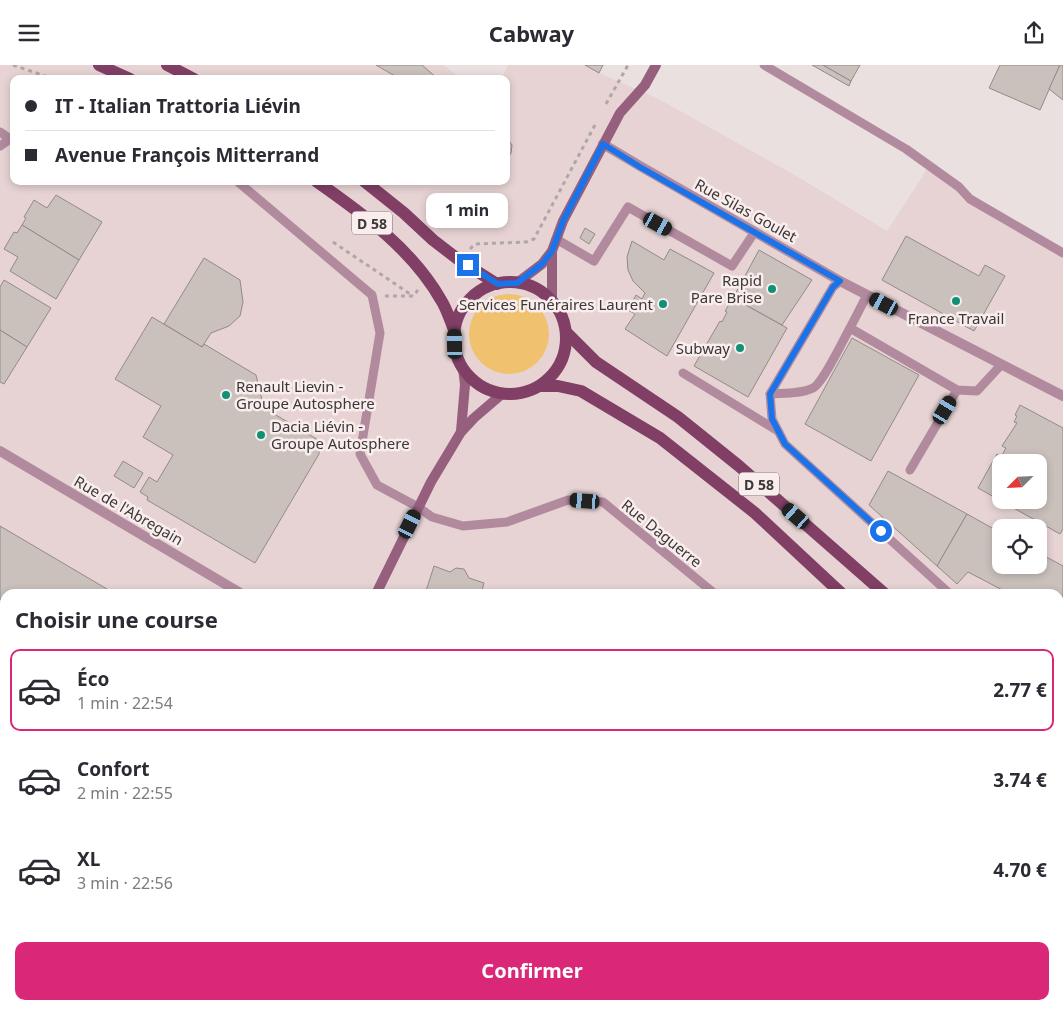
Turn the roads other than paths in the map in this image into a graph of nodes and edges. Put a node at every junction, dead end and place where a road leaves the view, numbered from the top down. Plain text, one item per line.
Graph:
1 (99, 65) edge
2 (167, 65) edge
3 (656, 65) edge
4 (764, 65) edge
5 (121, 75) edge
6 (186, 75) edge
7 (603, 144) junction
8 (242, 185) edge
9 (322, 185) edge
10 (369, 185) edge
11 (754, 233) junction
12 (556, 239) junction
13 (552, 251) junction
14 (1063, 253) edge
15 (840, 281) junction
16 (517, 283) junction
17 (498, 284) junction
18 (867, 295) junction
19 (552, 301) junction
20 (850, 328) junction
21 (455, 332) junction
22 (566, 332) junction
23 (1001, 365) junction
24 (463, 368) junction
25 (683, 373) dead end
26 (540, 386) junction
27 (957, 390) junction
28 (502, 394) junction
29 (770, 394) junction
30 (1063, 396) edge
31 (778, 431) junction
32 (461, 432) junction
33 (0, 451) edge
34 (910, 470) dead end
35 (418, 507) junction
36 (234, 589) edge
37 (378, 589) edge
38 (709, 589) edge
39 (837, 589) edge
40 (878, 589) edge
41 (944, 589) edge

1 - 5 main road
2 - 6 main road
3 - 7 street
4 - 14 lane
7 - 11 street, Rue Silas Goulet
7 - 12 street
8 - 35 lane, Rue Daguerre
9 - 21 main road, D 58
10 - 17 main road, D 58
11 - 12 lane
11 - 15 street, Rue Silas Goulet
12 - 13 street
13 - 16 street
13 - 19 street
15 - 18 street, Rue Silas Goulet
15 - 29 lane
16 - 17 main road
16 - 19 main road
17 - 21 main road
18 - 20 lane
18 - 23 street, Rue Silas Goulet
19 - 22 main road
20 - 27 lane
20 - 29 lane
21 - 24 main road
22 - 26 main road
22 - 40 main road, D 58
23 - 27 lane
23 - 30 street, Rue Silas Goulet
24 - 28 main road
24 - 32 street
25 - 31 lane
26 - 28 main road
26 - 39 main road, D 58
27 - 34 lane
28 - 32 street
29 - 31 lane
31 - 41 lane
32 - 35 street
33 - 36 street, Rue de l'Abregain
35 - 37 street
35 - 38 lane, Rue Daguerre

